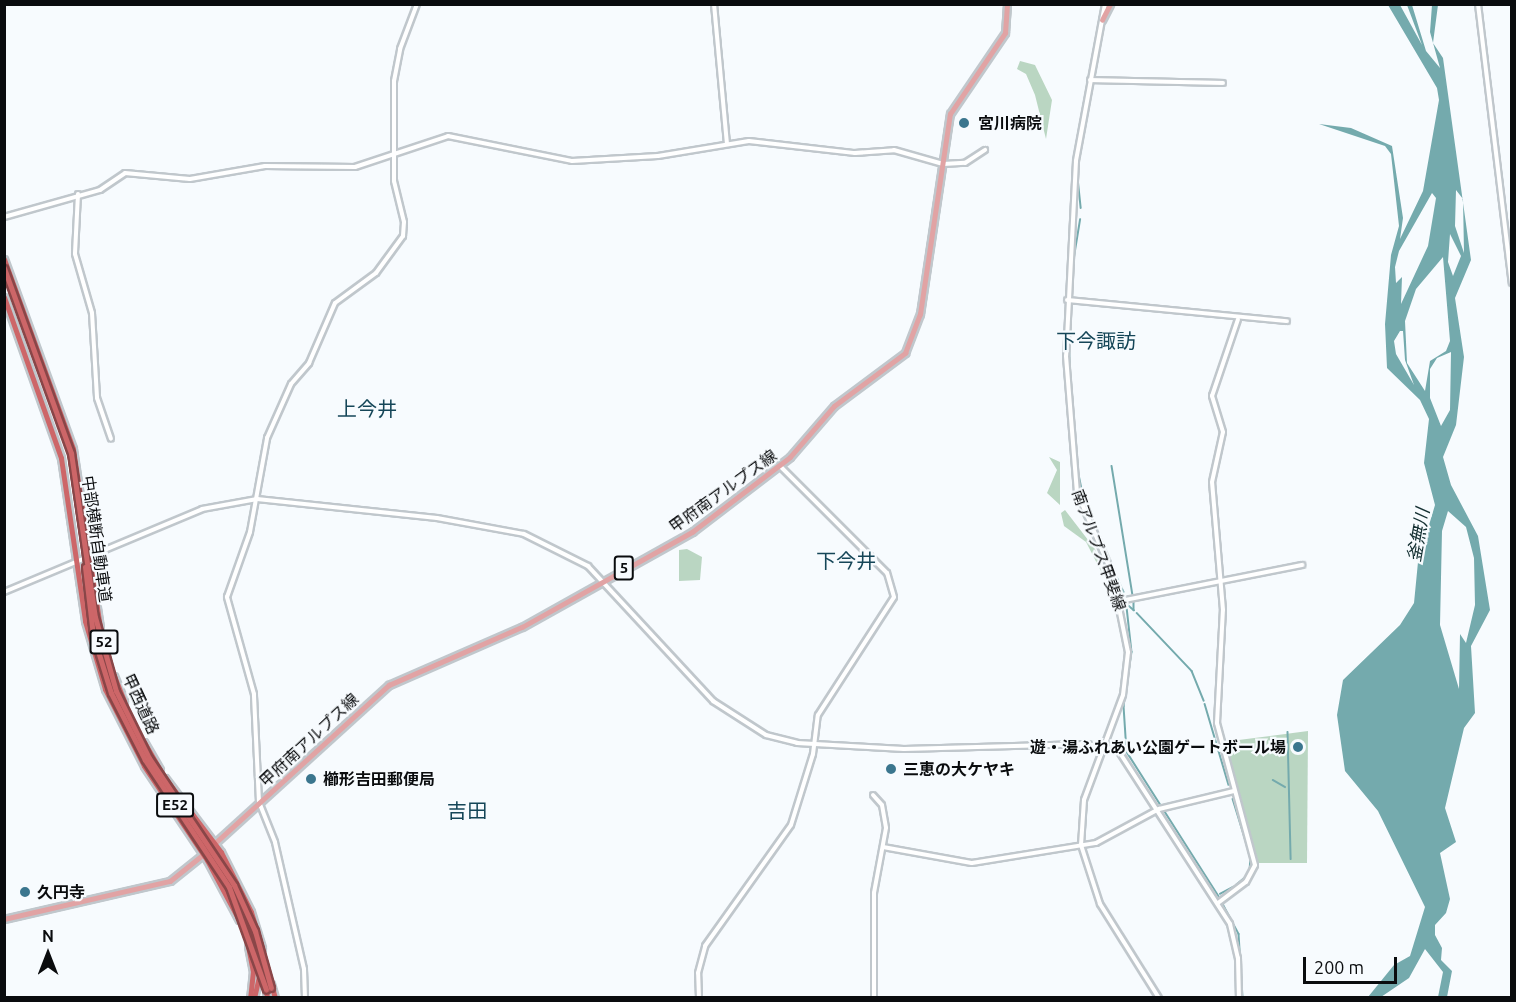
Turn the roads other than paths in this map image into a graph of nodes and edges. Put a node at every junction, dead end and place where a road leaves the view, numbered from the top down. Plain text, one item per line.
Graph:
1 (417, 4) edge
2 (714, 4) edge
3 (1007, 4) edge
4 (1105, 4) edge
5 (1110, 4) edge
6 (1479, 6) edge
7 (1102, 20) junction
8 (1090, 80) junction
9 (1223, 83) dead end
10 (727, 143) junction
11 (986, 150) dead end
12 (393, 156) junction
13 (943, 164) junction
14 (78, 194) junction
15 (4, 217) edge
16 (4, 259) edge
17 (4, 268) edge
18 (4, 274) edge
19 (1512, 283) edge
20 (4, 297) edge
21 (1066, 300) junction
22 (1238, 319) junction
23 (1287, 321) dead end
24 (111, 439) dead end
25 (780, 466) junction
26 (257, 499) junction
27 (91, 556) junction
28 (77, 562) junction
29 (1302, 565) dead end
30 (602, 580) junction
31 (1221, 582) junction
32 (4, 592) edge
33 (1120, 601) junction
34 (814, 744) junction
35 (1104, 744) junction
36 (1234, 791) junction
37 (873, 795) dead end
38 (259, 802) junction
39 (1159, 809) junction
40 (214, 843) junction
41 (1081, 845) junction
42 (883, 847) junction
43 (203, 854) junction
44 (1218, 903) junction
45 (4, 913) edge
46 (10, 916) junction
47 (4, 919) edge
48 (268, 989) junction
49 (252, 998) edge
50 (266, 998) edge
51 (274, 998) edge
52 (304, 998) edge
53 (699, 998) edge
54 (874, 998) edge
55 (1159, 998) edge
56 (1239, 998) edge

1 - 12 street
2 - 10 street
3 - 13 main road, 甲府南アルプス線 / 5
4 - 7 street, 南アルプス甲斐線
5 - 7 main road
6 - 19 street
7 - 8 street, 南アルプス甲斐線
8 - 9 street
8 - 21 street, 南アルプス甲斐線
10 - 12 street
10 - 13 street
11 - 13 street
12 - 14 street
12 - 26 street
13 - 25 main road, 甲府南アルプス線 / 5
14 - 15 street
14 - 24 street
16 - 27 highway, 甲西道路 / 52
17 - 48 highway, 中部横断自動車道 / E52, bridge
18 - 48 highway, 中部横断自動車道 / E52, bridge
20 - 28 highway, 甲西道路 / 52
21 - 22 street
21 - 33 street, 南アルプス甲斐線
22 - 23 street
22 - 31 street
25 - 30 main road, 甲府南アルプス線 / 5
25 - 34 street
26 - 27 street
26 - 30 street
26 - 38 street
27 - 28 street
27 - 40 highway, 甲西道路 / 52
28 - 32 street
28 - 43 highway, 甲西道路 / 52
29 - 31 street
30 - 34 street
30 - 38 main road, 甲府南アルプス線 / 5
31 - 33 street
31 - 36 street
33 - 35 street, 南アルプス甲斐線
34 - 35 street
34 - 53 street
35 - 39 street
35 - 41 street, 南アルプス甲斐線
36 - 39 street
36 - 44 street
37 - 42 street
38 - 40 main road, 甲府南アルプス線 / 5
38 - 52 street
39 - 41 street
39 - 44 street
40 - 43 main road, 甲府南アルプス線 / 5
40 - 49 highway, 甲西道路 / 52
41 - 42 street
41 - 55 street, 南アルプス甲斐線
42 - 54 street
43 - 46 main road, 甲府南アルプス線 / 5
43 - 49 highway, 甲西道路 / 52
44 - 56 street
45 - 46 street
46 - 47 main road, 甲府南アルプス線 / 5
48 - 50 highway, 中部横断自動車道 / E52
48 - 51 highway, 中部横断自動車道 / E52

